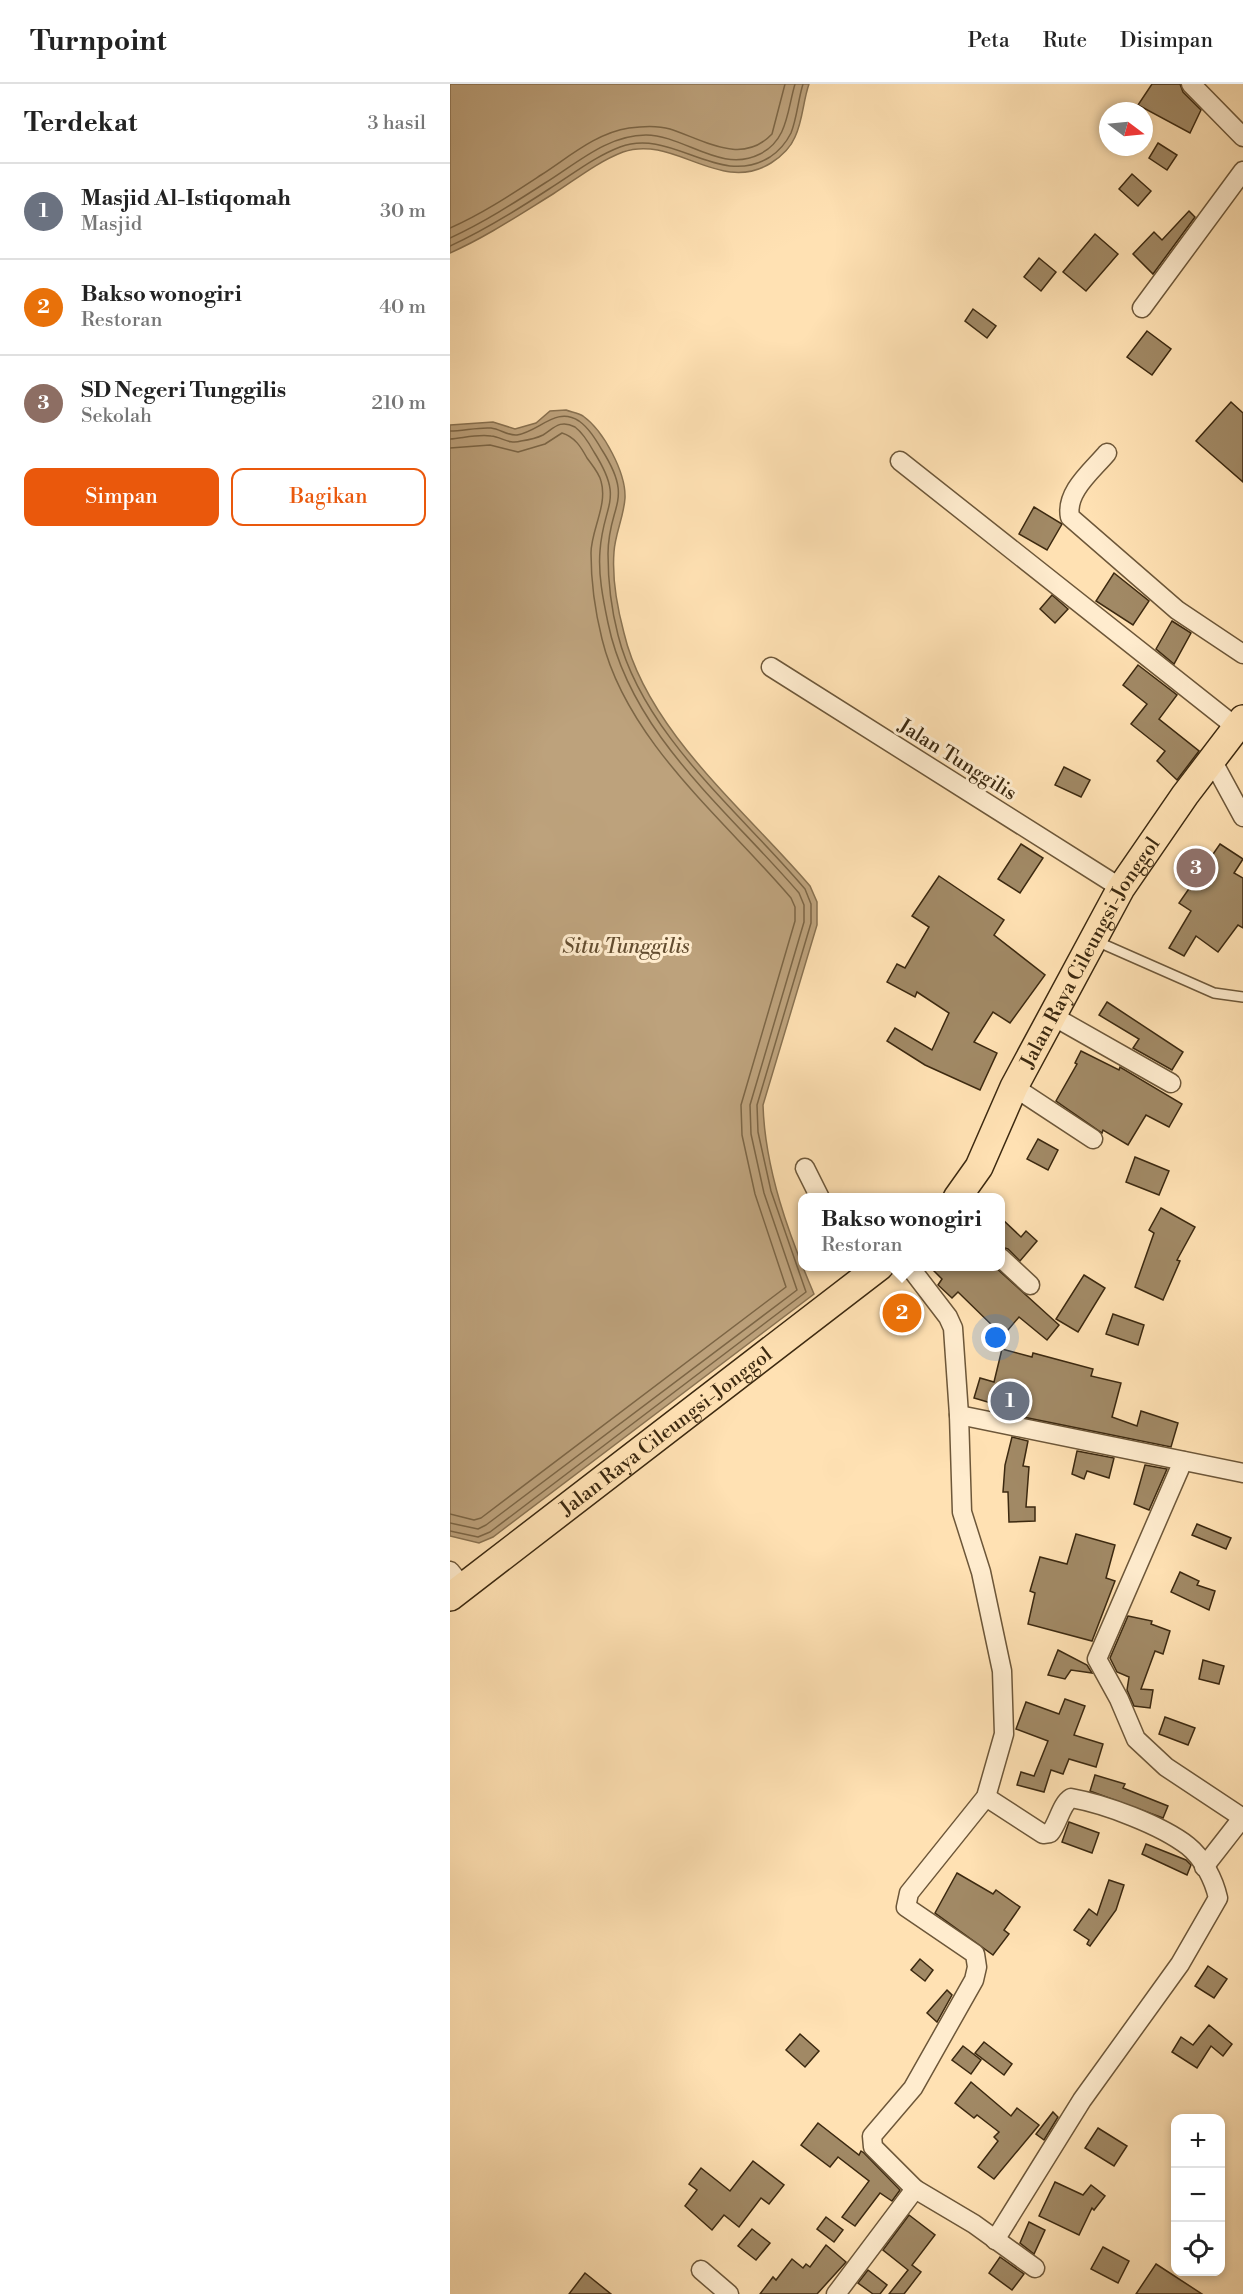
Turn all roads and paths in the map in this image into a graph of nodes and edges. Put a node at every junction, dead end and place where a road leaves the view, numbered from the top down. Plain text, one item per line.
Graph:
1 (1191, 84) edge
2 (1243, 136) edge
3 (1240, 182) edge
4 (1142, 308) dead end
5 (1107, 453) dead end
6 (900, 461) dead end
7 (1243, 654) edge
8 (771, 667) dead end
9 (1240, 723) edge
10 (1212, 760) junction
11 (1243, 817) edge
12 (1121, 888) junction
13 (1094, 940) junction
14 (1243, 996) edge
15 (1051, 1015) junction
16 (1170, 1083) dead end
17 (1014, 1087) junction
18 (1093, 1139) dead end
19 (805, 1168) dead end
20 (818, 1193) edge
21 (960, 1193) edge
22 (1005, 1261) edge
23 (866, 1271) edge
24 (913, 1271) edge
25 (1030, 1285) dead end
26 (959, 1415) junction
27 (1183, 1461) junction
28 (1243, 1473) edge
29 (454, 1585) edge
30 (986, 1797) junction
31 (1243, 1817) edge
32 (1204, 1867) junction
33 (915, 2189) junction
34 (995, 2240) junction
35 (1035, 2268) dead end
36 (701, 2270) dead end
37 (845, 2291) edge
38 (729, 2294) edge

1 - 2 street
3 - 4 street
5 - 7 street
6 - 9 street
8 - 12 street, Jalan Tunggilis
9 - 10 main road, Jalan Raya Cileungsi-Jonggol
10 - 11 street
10 - 12 main road, Jalan Raya Cileungsi-Jonggol
12 - 13 main road, Jalan Raya Cileungsi-Jonggol
13 - 14 lane
13 - 15 main road, Jalan Raya Cileungsi-Jonggol
15 - 16 street
15 - 17 main road, Jalan Raya Cileungsi-Jonggol
17 - 18 street
17 - 21 main road, Jalan Raya Cileungsi-Jonggol
19 - 20 street
22 - 25 street
23 - 29 main road, Jalan Raya Cileungsi-Jonggol
24 - 26 street
26 - 27 street
26 - 30 street
27 - 28 street
27 - 31 street
30 - 32 street
30 - 33 street
31 - 32 street
32 - 34 street
33 - 34 street
33 - 37 street
34 - 35 street
36 - 38 street

